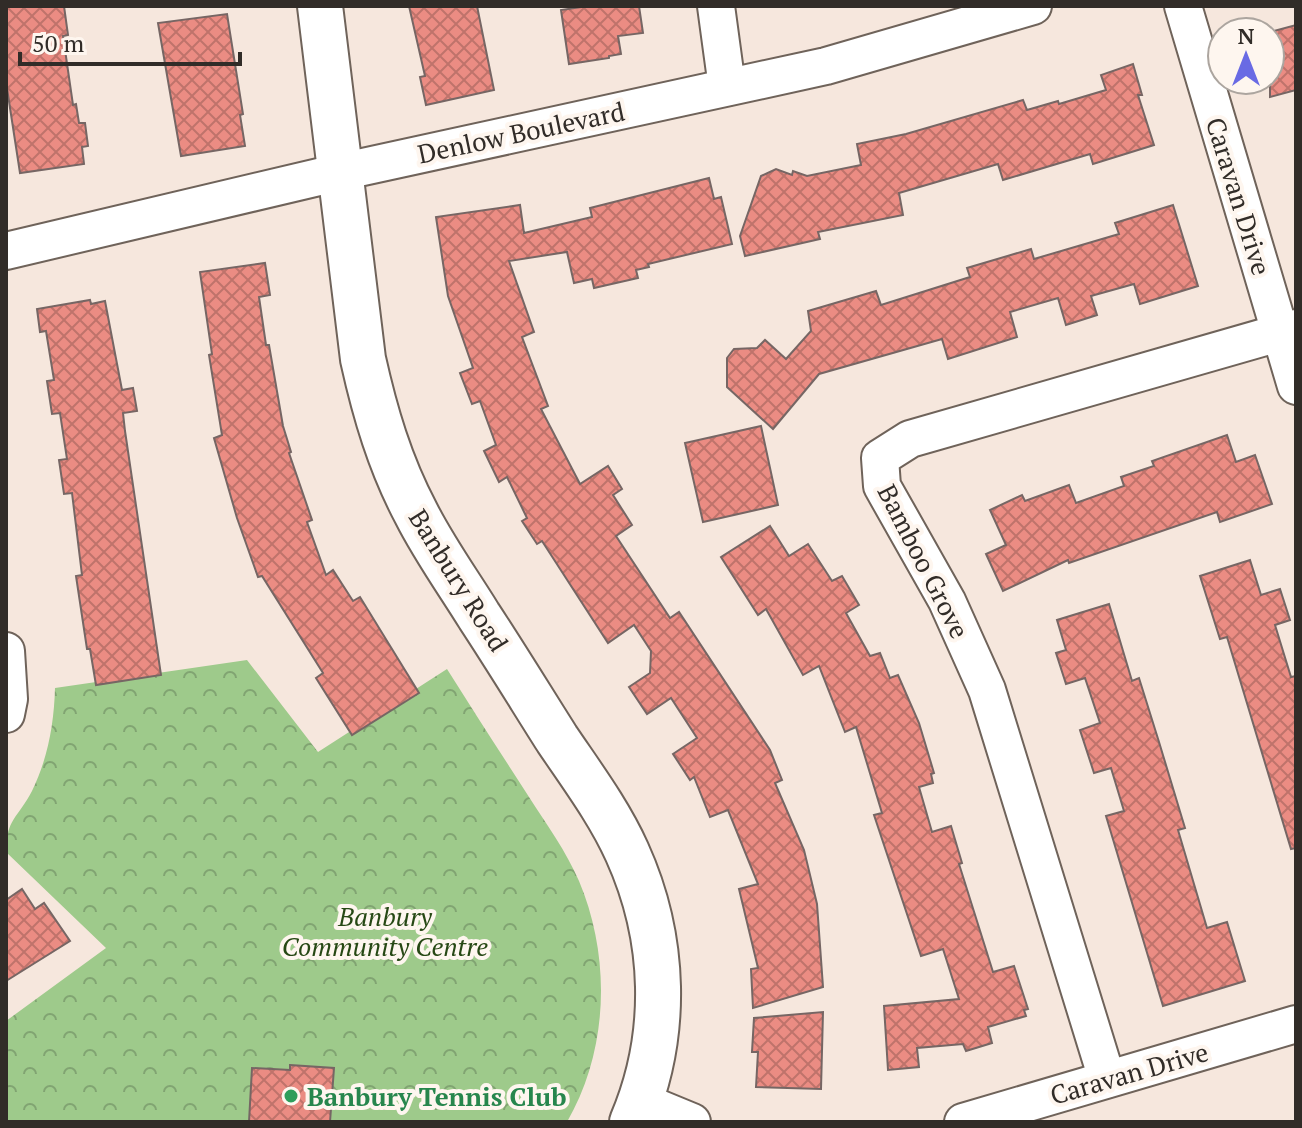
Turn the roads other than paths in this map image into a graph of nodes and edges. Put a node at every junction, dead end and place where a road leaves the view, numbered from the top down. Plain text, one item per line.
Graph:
1 (320, 6) edge
2 (716, 6) edge
3 (1033, 6) edge
4 (1183, 6) edge
5 (727, 87) junction
6 (340, 172) junction
7 (6, 251) edge
8 (1288, 331) edge
9 (1296, 386) edge
10 (6, 651) edge
11 (6, 714) edge
12 (1296, 1024) edge
13 (1107, 1079) junction
14 (636, 1111) edge
15 (692, 1122) edge
16 (963, 1122) edge

1 - 6 street, Banbury Road
2 - 5 street
3 - 5 street, Denlow Boulevard
4 - 8 street, Caravan Drive
5 - 6 street, Denlow Boulevard
6 - 7 street, Denlow Boulevard
6 - 14 street, Banbury Road
8 - 9 street, Caravan Drive
8 - 13 street, Bamboo Grove
10 - 11 street
12 - 13 street, Caravan Drive
13 - 16 street, Caravan Drive
14 - 15 street

